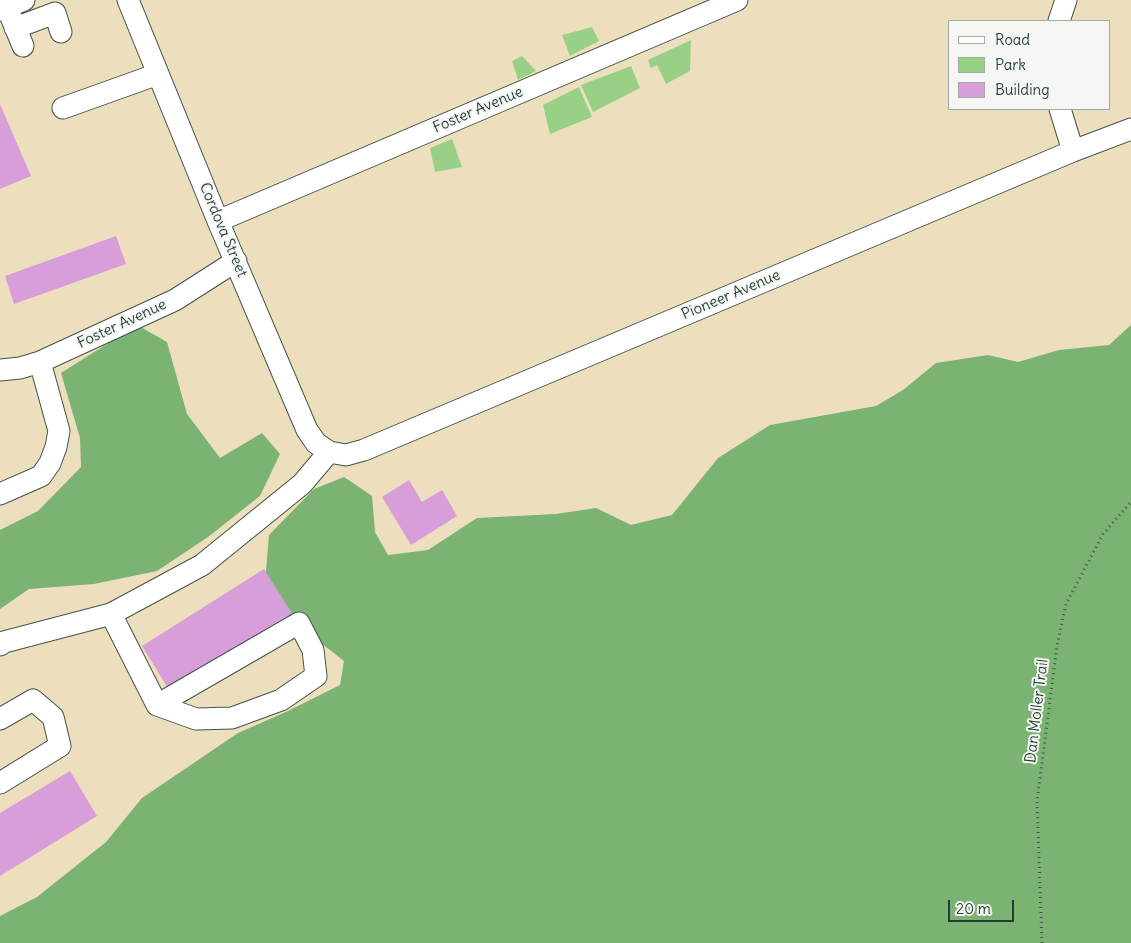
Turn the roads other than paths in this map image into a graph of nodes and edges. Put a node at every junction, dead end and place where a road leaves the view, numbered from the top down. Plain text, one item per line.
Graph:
1 (128, 0) edge
2 (737, 0) edge
3 (1066, 0) edge
4 (9, 4) edge
5 (1059, 20) edge
6 (62, 32) dead end
7 (158, 74) junction
8 (63, 108) dead end
9 (1060, 110) edge
10 (1131, 129) edge
11 (1073, 151) junction
12 (218, 221) junction
13 (236, 261) junction
14 (40, 362) junction
15 (0, 370) edge
16 (330, 452) junction
17 (0, 494) edge
18 (111, 614) junction
19 (0, 645) edge
20 (157, 705) junction
21 (0, 719) edge
22 (0, 782) edge

1 - 7 street, Cordova Street
2 - 12 street, Foster Avenue
3 - 5 street
4 - 6 street
7 - 8 street
7 - 12 street, Cordova Street
9 - 11 street
10 - 11 street, Pioneer Avenue
11 - 16 street, Pioneer Avenue
12 - 13 street, Cordova Street
13 - 14 street, Foster Avenue
13 - 16 street, Cordova Street
14 - 15 street, Foster Avenue
14 - 17 street
16 - 18 street
18 - 19 street
18 - 20 street
20 - 20 street
21 - 22 street

